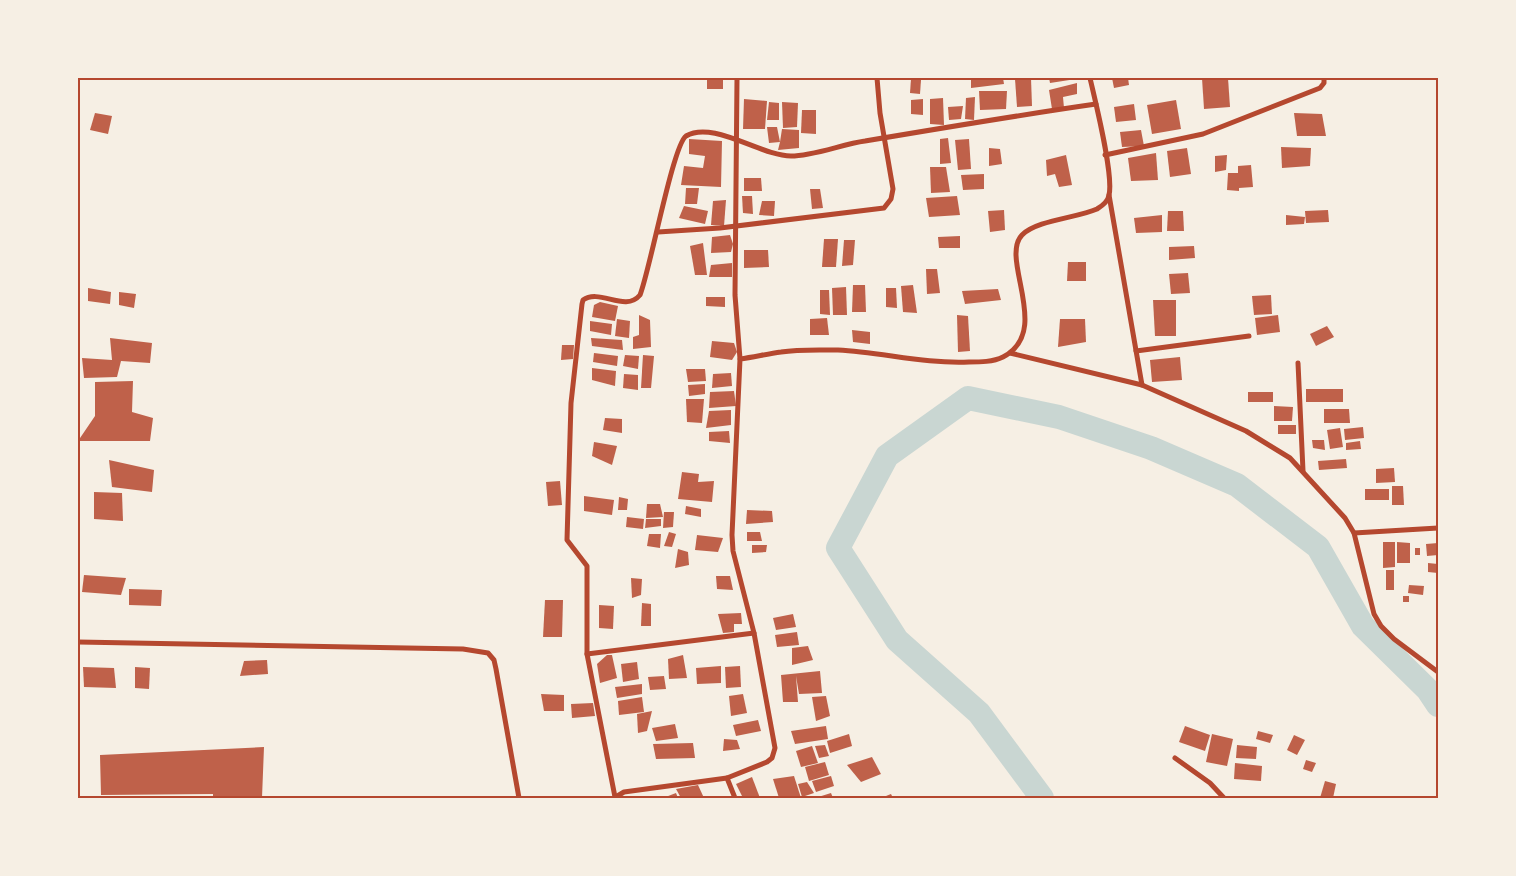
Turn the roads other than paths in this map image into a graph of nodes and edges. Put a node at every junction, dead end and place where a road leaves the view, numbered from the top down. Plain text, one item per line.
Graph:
1 (737, 78) edge
2 (877, 78) edge
3 (1090, 78) edge
4 (1324, 78) edge
5 (1096, 104) junction
6 (736, 138) junction
7 (884, 138) junction
8 (1106, 155) junction
9 (1109, 195) junction
10 (736, 226) junction
11 (658, 232) junction
12 (1249, 336) dead end
13 (1136, 351) junction
14 (1010, 352) junction
15 (740, 359) junction
16 (1298, 363) dead end
17 (1142, 385) junction
18 (1304, 471) junction
19 (1438, 528) edge
20 (1354, 534) junction
21 (754, 633) junction
22 (78, 642) edge
23 (587, 654) junction
24 (1438, 672) edge
25 (1175, 758) dead end
26 (727, 778) junction
27 (520, 798) edge
28 (614, 798) edge
29 (735, 798) edge
30 (1224, 798) edge

1 - 6 street
2 - 7 street
3 - 5 street
4 - 8 street
5 - 7 street
5 - 8 street
6 - 7 street
6 - 10 street
6 - 11 street
7 - 10 street
8 - 9 street
9 - 13 street
9 - 14 street
10 - 11 street
10 - 15 street
11 - 23 street
12 - 13 street
13 - 17 street
14 - 15 street
14 - 17 street
15 - 21 street
16 - 18 street
17 - 18 street
18 - 20 street
19 - 20 street
20 - 24 street
21 - 23 street
21 - 26 street
22 - 27 street
23 - 28 street
25 - 30 street
26 - 28 street
26 - 29 street

